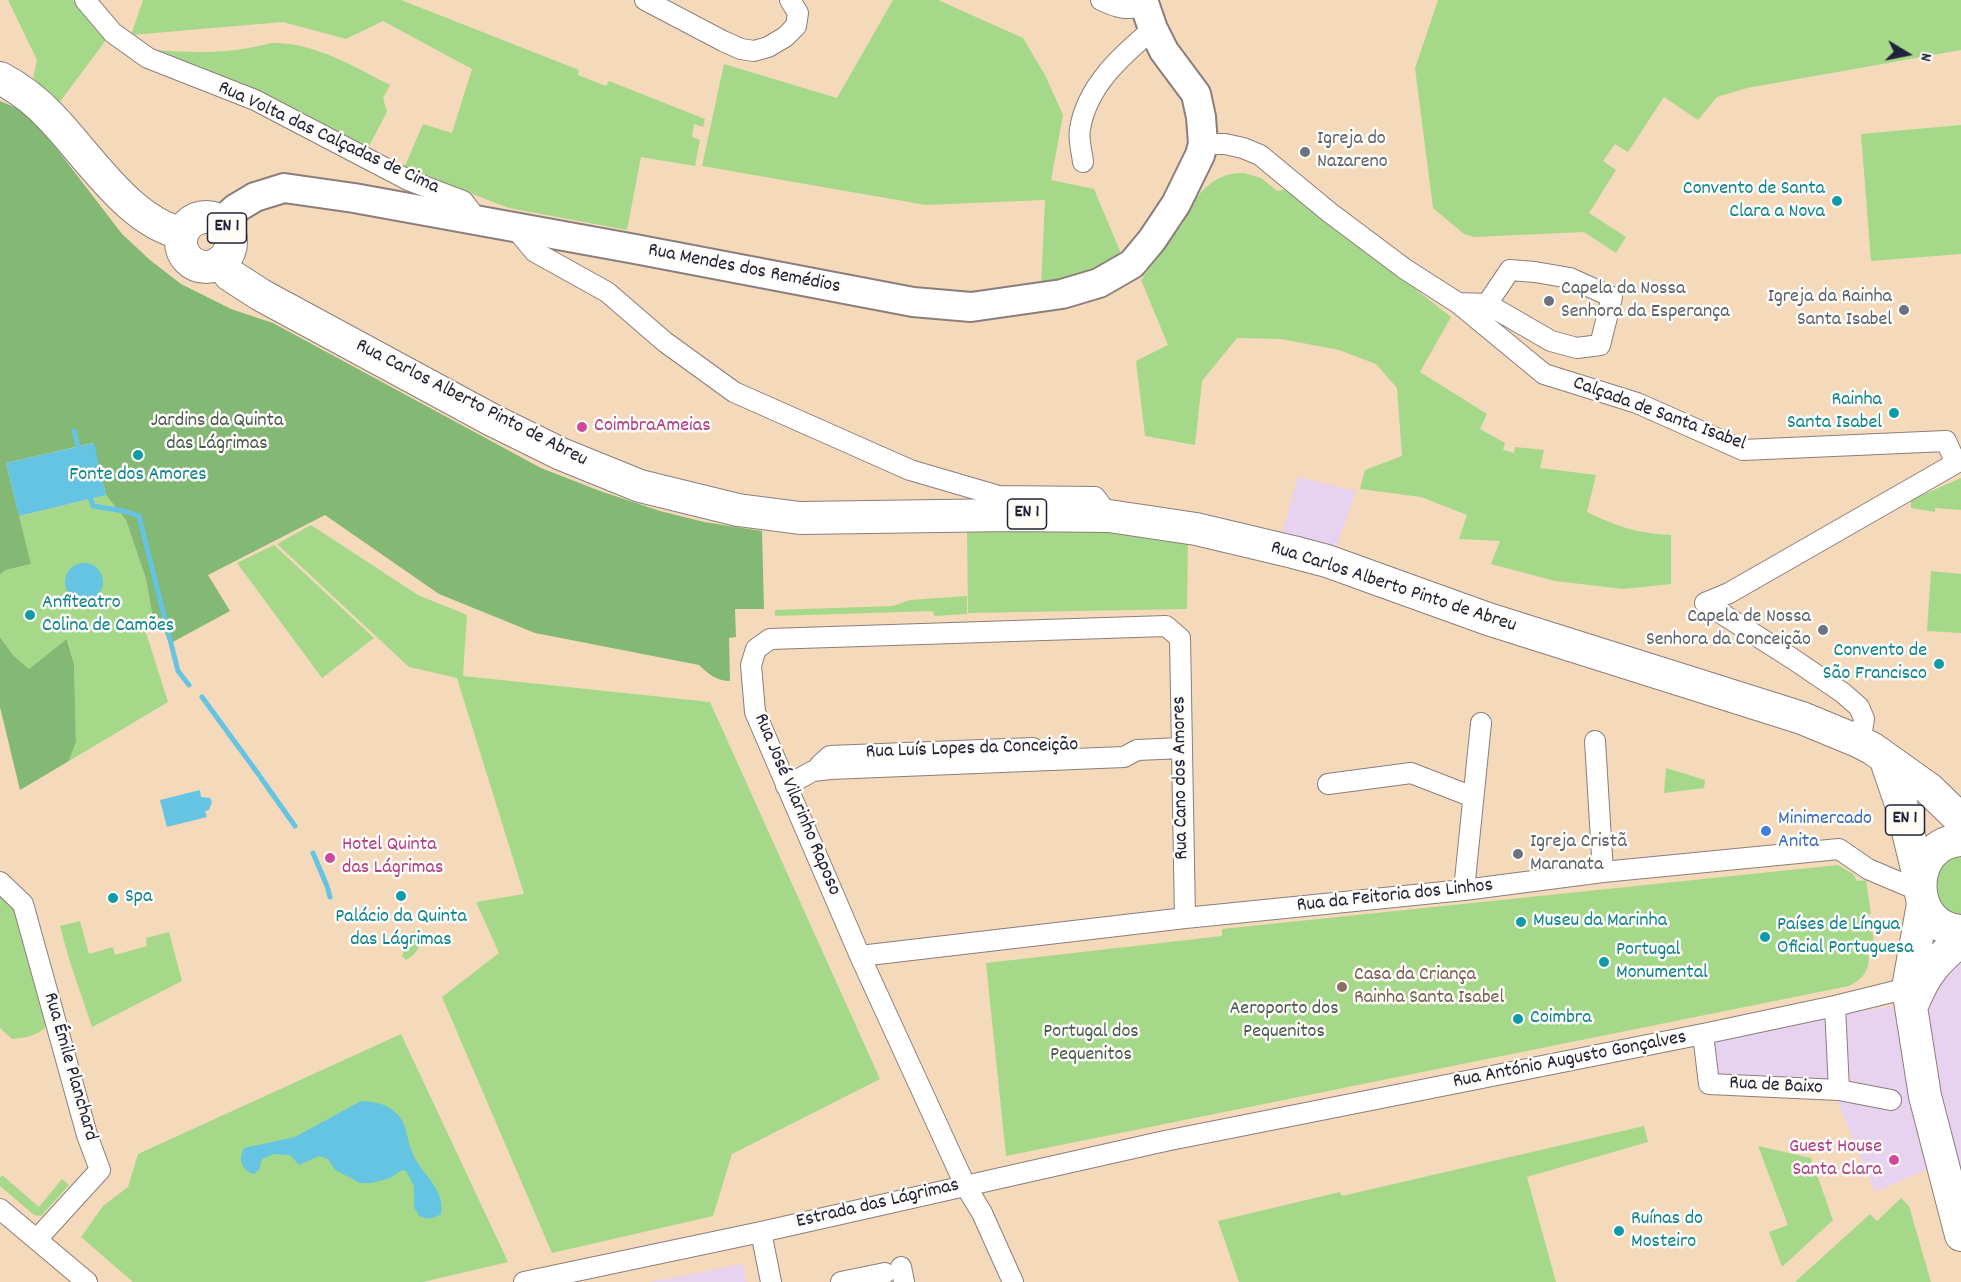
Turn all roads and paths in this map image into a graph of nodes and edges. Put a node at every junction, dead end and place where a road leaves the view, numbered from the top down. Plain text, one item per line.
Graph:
1 (85, 0) edge
2 (645, 0) edge
3 (790, 0) edge
4 (1101, 0) edge
5 (1146, 12) edge
6 (0, 78) edge
7 (1203, 144) junction
8 (1083, 162) dead end
9 (221, 222) junction
10 (479, 222) junction
11 (514, 227) junction
12 (182, 233) junction
13 (220, 262) junction
14 (1458, 303) junction
15 (1487, 304) junction
16 (1109, 516) junction
17 (1180, 638) joint
18 (1481, 723) dead end
19 (1595, 741) dead end
20 (1860, 742) junction
21 (1182, 748) junction
22 (1886, 760) junction
23 (1328, 784) dead end
24 (786, 786) junction
25 (1473, 797) junction
26 (1961, 820) edge
27 (1961, 840) edge
28 (1603, 872) junction
29 (0, 882) edge
30 (1464, 890) junction
31 (1921, 892) junction
32 (1185, 918) junction
33 (1961, 931) edge
34 (1961, 940) edge
35 (860, 956) junction
36 (1910, 998) junction
37 (1835, 1006) junction
38 (1703, 1035) junction
39 (1839, 1090) junction
40 (1891, 1100) dead end
41 (1231, 1128) joint
42 (965, 1185) junction
43 (0, 1209) edge
44 (761, 1232) junction
45 (1961, 1235) edge
46 (37, 1239) junction
47 (897, 1274) edge
48 (87, 1282) edge
49 (524, 1282) edge
50 (771, 1282) edge
51 (841, 1282) edge
52 (1013, 1282) edge

1 - 10 street, Rua Volta das Calçadas de Cima
2 - 3 street
4 - 5 street
5 - 7 street
5 - 8 street
6 - 12 main road, EN 1
7 - 11 street, Rua Mendes dos Remédios
7 - 14 street, Calçada de Santa Isabel
9 - 10 street, Rua Mendes dos Remédios
9 - 12 main road, EN 1
9 - 13 main road, EN 1
10 - 11 street, Rua Mendes dos Remédios
11 - 16 street
12 - 13 main road, EN 1
13 - 16 main road, Rua Carlos Alberto Pinto de Abreu / EN 1
14 - 15 street
14 - 20 street, Calçada de Santa Isabel
15 - 15 street
16 - 20 main road, Rua Carlos Alberto Pinto de Abreu / EN 1
17 - 21 street, Rua Cano dos Amores
17 - 24 street, Rua José Vilarinho Raposo
18 - 25 street
19 - 28 street
20 - 22 main road, Rua Carlos Alberto Pinto de Abreu / EN 1
21 - 24 street, Rua Luís Lopes da Conceição
21 - 32 street, Rua Cano dos Amores
22 - 26 main road, EN 1
22 - 31 main road, EN 1
23 - 25 street
24 - 35 street, Rua José Vilarinho Raposo
25 - 30 street
27 - 31 main road, EN 1
28 - 30 street, Rua da Feitoria dos Linhos
28 - 31 street, Rua da Feitoria dos Linhos
29 - 46 street, Rua Émile Planchard
30 - 32 street, Rua da Feitoria dos Linhos
31 - 33 main road
31 - 36 main road
32 - 35 street, Rua da Feitoria dos Linhos
34 - 36 main road
35 - 42 street, Rua José Vilarinho Raposo
36 - 37 street, Rua António Augusto Gonçalves
36 - 45 main road
37 - 38 street, Rua António Augusto Gonçalves
37 - 39 street
38 - 39 street, Rua de Baixo
38 - 41 street, Rua António Augusto Gonçalves
39 - 40 street, Rua de Baixo
41 - 42 street, Estrada das Lágrimas
42 - 44 street, Estrada das Lágrimas
42 - 52 street, Rua José Vilarinho Raposo
43 - 46 street
44 - 49 street, Estrada das Lágrimas
44 - 50 street
46 - 48 street
47 - 51 street

